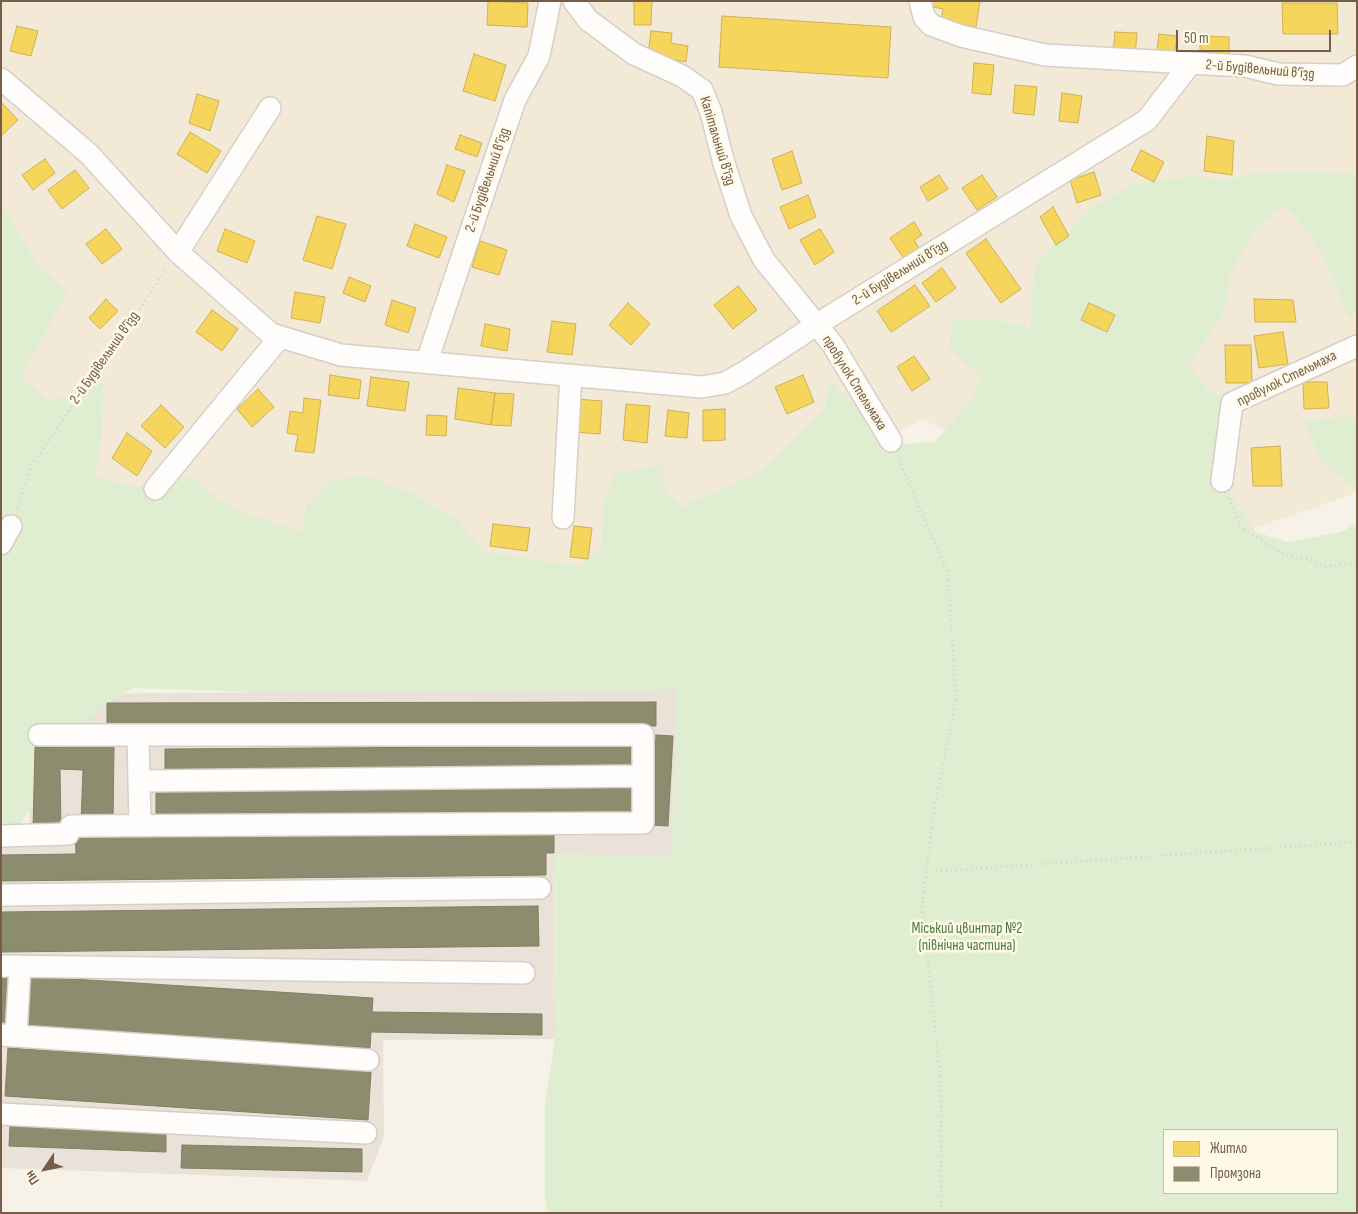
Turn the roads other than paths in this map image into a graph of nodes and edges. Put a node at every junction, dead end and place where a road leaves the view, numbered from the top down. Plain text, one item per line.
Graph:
1 (550, 1) edge
2 (574, 1) edge
3 (920, 1) edge
4 (1190, 64) junction
5 (1357, 66) edge
6 (1, 79) edge
7 (270, 108) dead end
8 (178, 252) junction
9 (816, 324) junction
10 (280, 337) junction
11 (1357, 346) edge
12 (427, 362) junction
13 (571, 375) junction
14 (891, 441) road end
15 (1222, 481) road end
16 (155, 489) dead end
17 (563, 518) dead end
18 (39, 735) dead end
19 (138, 735) junction
20 (643, 776) junction
21 (139, 781) junction
22 (140, 825) junction
23 (1, 836) edge
24 (540, 888) dead end
25 (1, 895) edge
26 (10, 966) edge
27 (524, 973) dead end
28 (9, 1036) edge
29 (368, 1060) dead end
30 (1, 1114) edge
31 (366, 1133) dead end

1 - 12 street, 2-й Будівельний в’їзд
2 - 9 street, Капітальний в'їзд
3 - 4 street, 2-й Будівельний в’їзд
4 - 5 street, 2-й Будівельний в’їзд
4 - 9 street, 2-й Будівельний в’їзд
6 - 8 street, 2-й Будівельний в’їзд
7 - 8 street
8 - 10 street, 2-й Будівельний в’їзд
9 - 13 street, 2-й Будівельний в’їзд
9 - 14 street, провулок Стельмаха
10 - 12 street, 2-й Будівельний в’їзд
10 - 16 street
11 - 15 street, провулок Стельмаха
12 - 13 street, 2-й Будівельний в’їзд
13 - 17 street
18 - 19 street
19 - 20 street
19 - 21 street
20 - 21 street
20 - 22 street
21 - 22 street
22 - 23 street
24 - 25 street
26 - 27 street
26 - 28 street
28 - 29 street
30 - 31 street

